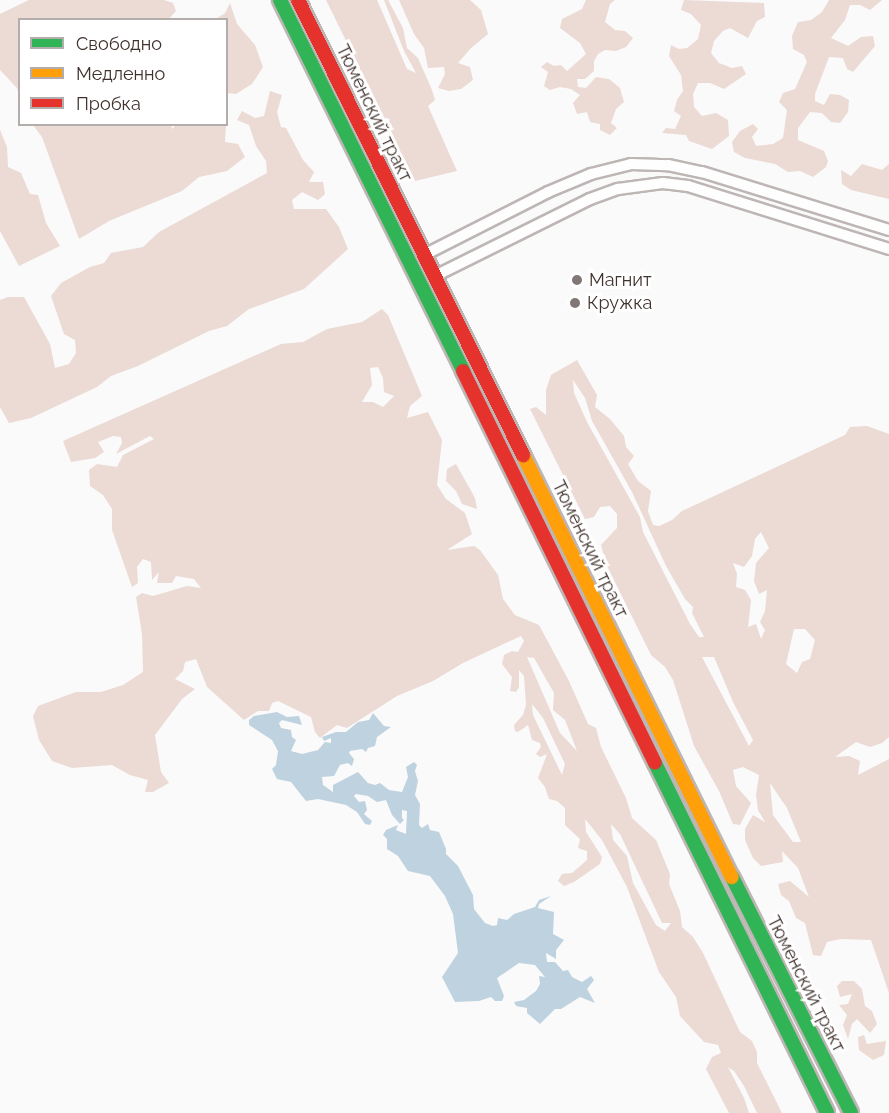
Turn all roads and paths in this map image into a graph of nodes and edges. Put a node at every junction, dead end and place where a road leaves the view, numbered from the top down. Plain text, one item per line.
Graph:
1 (280, 0) edge
2 (298, 0) edge
3 (889, 230) edge
4 (889, 249) edge
5 (424, 255) junction
6 (435, 276) junction
7 (825, 1113) edge
8 (852, 1113) edge

1 - 7 main road, Тюменский тракт
2 - 5 main road, Тюменский тракт
3 - 5 street
4 - 6 street
5 - 6 main road, Тюменский тракт
6 - 8 main road, Тюменский тракт

